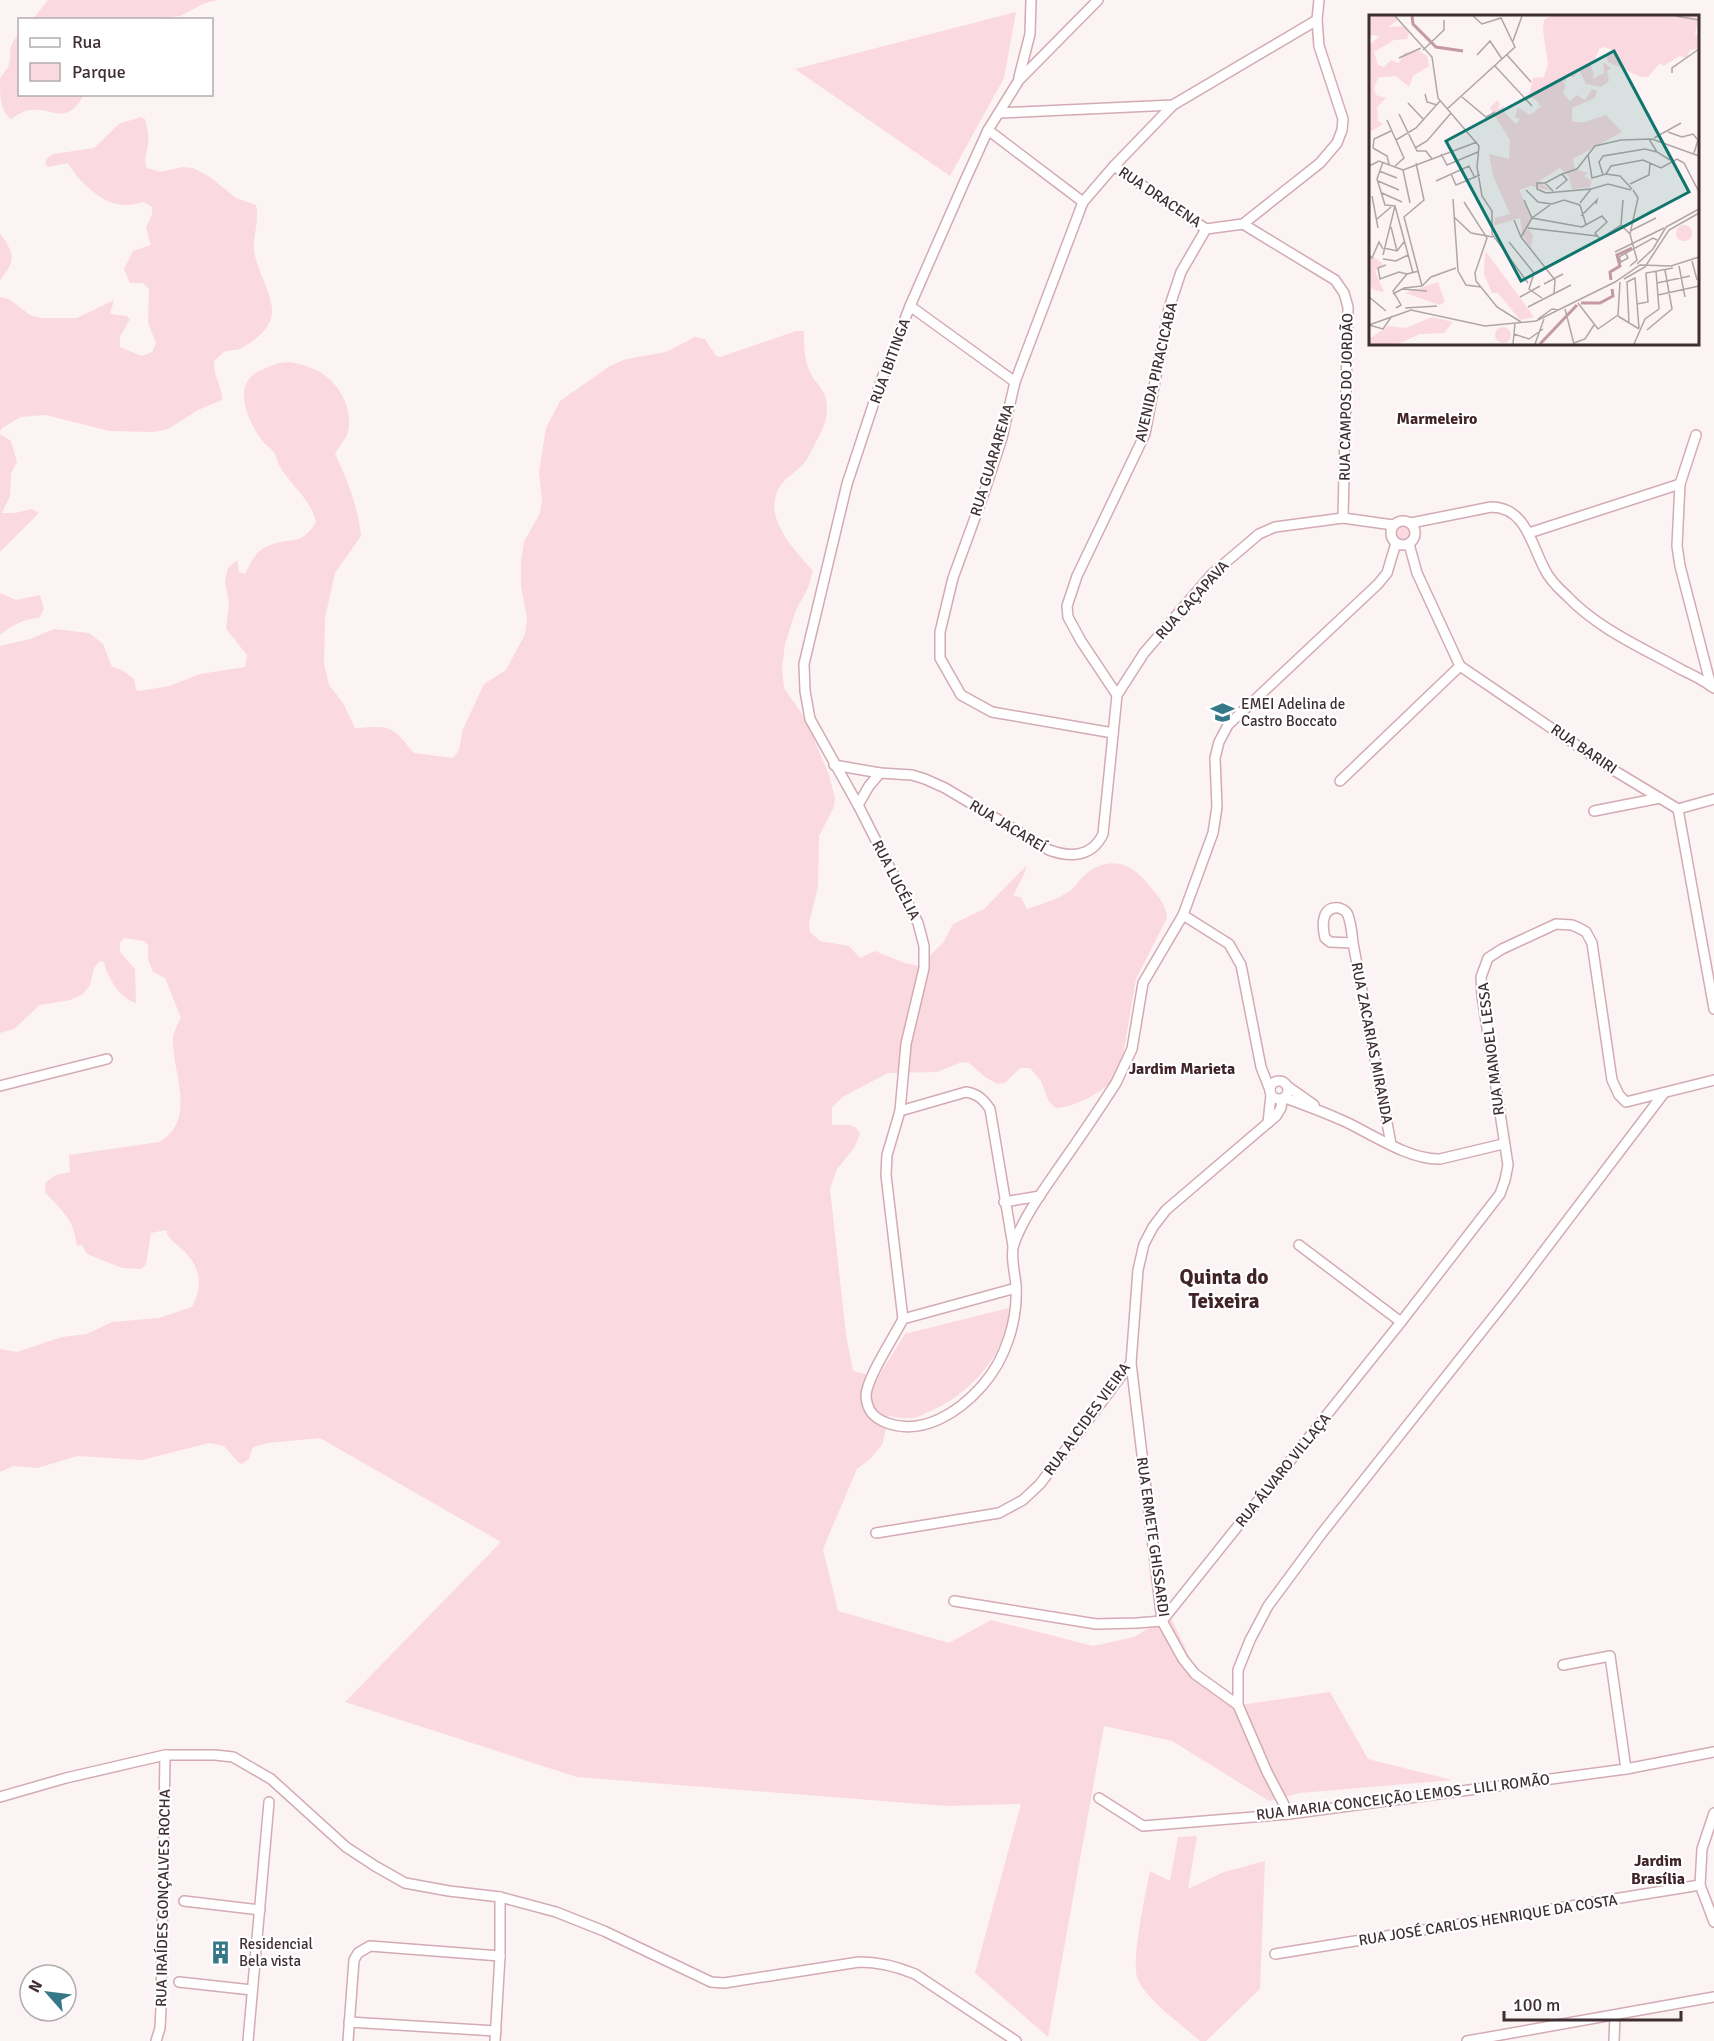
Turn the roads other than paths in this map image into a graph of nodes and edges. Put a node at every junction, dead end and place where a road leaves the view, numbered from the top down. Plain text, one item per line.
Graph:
1 (1031, 0) edge
2 (1098, 0) edge
3 (1319, 0) edge
4 (1317, 20) junction
5 (1019, 80) junction
6 (1173, 105) junction
7 (999, 113) junction
8 (988, 130) junction
9 (1114, 166) junction
10 (1083, 202) junction
11 (1243, 224) junction
12 (1206, 229) junction
13 (910, 306) junction
14 (1015, 382) junction
15 (1696, 435) dead end
16 (1680, 484) junction
17 (1343, 518) junction
18 (1411, 523) junction
19 (1394, 525) junction
20 (1529, 533) junction
21 (1396, 543) junction
22 (1409, 544) junction
23 (1460, 666) junction
24 (1713, 687) edge
25 (1118, 695) junction
26 (1113, 733) junction
27 (834, 765) junction
28 (880, 773) junction
29 (1340, 781) dead end
30 (1660, 798) junction
31 (1714, 799) edge
32 (858, 805) junction
33 (1678, 809) junction
34 (1594, 811) dead end
35 (1183, 915) junction
36 (1353, 943) dead end
37 (1714, 1009) edge
38 (107, 1059) dead end
39 (1714, 1080) edge
40 (0, 1086) edge
41 (1287, 1086) junction
42 (1272, 1089) junction
43 (1664, 1093) junction
44 (1284, 1099) junction
45 (900, 1112) junction
46 (1323, 1112) junction
47 (1268, 1123) junction
48 (1391, 1144) junction
49 (1503, 1144) junction
50 (1040, 1196) junction
51 (1004, 1202) junction
52 (1299, 1245) dead end
53 (1013, 1246) junction
54 (1016, 1288) junction
55 (903, 1319) junction
56 (1401, 1322) junction
57 (1131, 1363) junction
58 (876, 1533) dead end
59 (954, 1601) dead end
60 (1162, 1621) junction
61 (1563, 1665) dead end
62 (1238, 1705) junction
63 (1714, 1752) edge
64 (165, 1755) junction
65 (1626, 1769) junction
66 (0, 1797) edge
67 (1099, 1798) dead end
68 (269, 1802) dead end
69 (1714, 1813) edge
70 (1289, 1814) junction
71 (1701, 1885) junction
72 (500, 1897) junction
73 (184, 1901) dead end
74 (260, 1910) junction
75 (1714, 1922) edge
76 (1275, 1954) dead end
77 (500, 1956) junction
78 (179, 1982) dead end
79 (252, 1990) junction
80 (1714, 1997) edge
81 (1615, 2015) junction
82 (350, 2022) junction
83 (495, 2036) edge
84 (1506, 2038) edge
85 (156, 2041) edge
86 (248, 2041) edge
87 (348, 2041) edge
88 (1016, 2041) edge
89 (1467, 2041) edge
90 (1614, 2041) edge

1 - 5 street
2 - 5 street, RUA IBITINGA
3 - 4 street
4 - 6 street
4 - 11 street
5 - 7 street, RUA IBITINGA
6 - 7 street
6 - 9 street, RUA GUARAREMA
7 - 8 street, RUA IBITINGA
8 - 10 street
8 - 13 street, RUA IBITINGA
9 - 10 street, RUA GUARAREMA
9 - 12 street, RUA DRACENA
10 - 14 street, RUA GUARAREMA
11 - 12 street
11 - 17 street, RUA CAMPOS DO JORDÃO
12 - 25 street, AVENIDA PIRACICABA
13 - 14 street
13 - 27 street, RUA IBITINGA
14 - 26 street, RUA GUARAREMA
15 - 16 street
16 - 20 street
16 - 24 street
17 - 19 street, RUA CAÇAPAVA
17 - 25 street, RUA CAÇAPAVA
18 - 19 street
18 - 20 street
18 - 22 street
19 - 21 street
20 - 24 street
21 - 22 street
21 - 35 street
22 - 23 street
23 - 29 street
23 - 30 street, RUA BARIRI
25 - 26 street, RUA CAÇAPAVA
26 - 28 street, RUA JACAREÍ
27 - 28 street, RUA JACAREÍ
27 - 32 street, RUA LUCÉLIA
28 - 32 street
30 - 33 street, RUA BARIRI
30 - 34 street
31 - 33 street
32 - 45 street, RUA LUCÉLIA
33 - 37 street
35 - 42 street
35 - 50 street
36 - 48 street, RUA ZACARIAS MIRANDA
38 - 40 street
39 - 43 street, RUA MANOEL LESSA
41 - 42 street
41 - 44 street
41 - 46 street
42 - 44 street
42 - 47 street
43 - 49 street, RUA MANOEL LESSA
43 - 62 street
44 - 46 street
44 - 47 street, RUA ALCIDES VIEIRA
45 - 51 street
45 - 55 street, RUA LUCÉLIA
46 - 48 street
47 - 57 street, RUA ALCIDES VIEIRA
48 - 49 street
49 - 56 street, RUA ÁLVARO VILLAÇA
50 - 51 street
50 - 53 street
51 - 53 street
52 - 56 street
53 - 54 street
54 - 55 street
54 - 55 street
56 - 60 street, RUA ÁLVARO VILLAÇA
57 - 58 street, RUA ALCIDES VIEIRA
57 - 60 street, RUA ERMETE GHISSARDI
59 - 60 street
60 - 62 street, RUA ERMETE GHISSARDI
61 - 65 street
62 - 70 street
63 - 65 street, RUA MARIA CONCEIÇÃO LEMOS - LILI ROMÃO
64 - 66 street
64 - 72 street
64 - 85 street, RUA IRAÍDES GONÇALVES ROCHA
65 - 70 street, RUA MARIA CONCEIÇÃO LEMOS - LILI ROMÃO
67 - 70 street, RUA MARIA CONCEIÇÃO LEMOS - LILI ROMÃO
68 - 74 street
69 - 71 street
71 - 75 street
71 - 76 street, RUA JOSÉ CARLOS HENRIQUE DA COSTA
72 - 77 street
72 - 88 street
73 - 74 street
74 - 79 street
77 - 82 street
77 - 83 street
78 - 79 street
79 - 86 street
80 - 81 street
81 - 84 street
81 - 90 street
82 - 83 street
82 - 87 street
84 - 89 street

